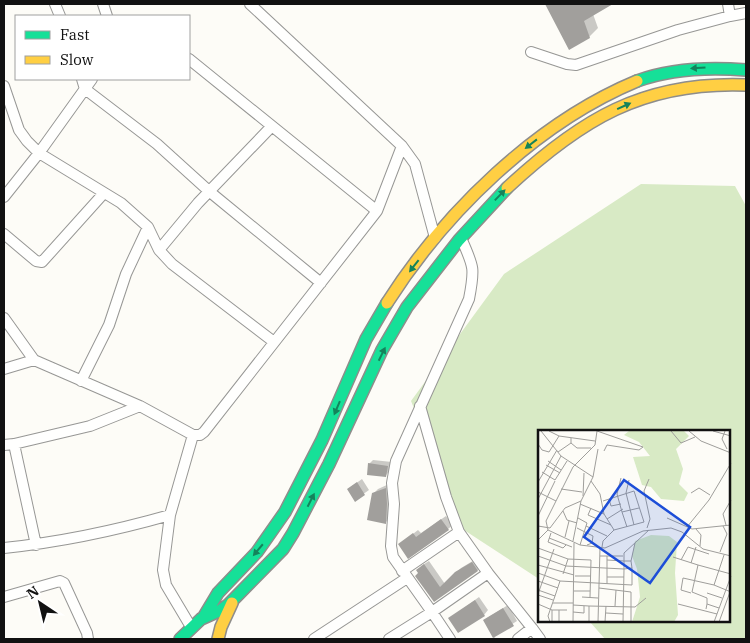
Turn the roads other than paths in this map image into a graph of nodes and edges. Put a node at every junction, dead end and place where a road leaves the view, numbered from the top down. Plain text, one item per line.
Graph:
1 (250, 4) edge
2 (728, 4) edge
3 (746, 13) edge
4 (730, 16) junction
5 (531, 52) dead end
6 (190, 60) edge
7 (746, 70) edge
8 (84, 84) edge
9 (746, 85) edge
10 (4, 86) edge
11 (272, 126) junction
12 (402, 146) junction
13 (39, 153) junction
14 (210, 192) junction
15 (104, 193) junction
16 (4, 197) edge
17 (378, 211) junction
18 (148, 227) junction
19 (4, 234) edge
20 (464, 235) junction
21 (435, 238) junction
22 (159, 250) junction
23 (321, 283) junction
24 (4, 318) edge
25 (274, 342) junction
26 (34, 360) junction
27 (355, 366) junction
28 (4, 369) edge
29 (372, 373) junction
30 (81, 381) junction
31 (140, 406) junction
32 (420, 406) junction
33 (193, 435) junction
34 (9, 445) edge
35 (170, 514) junction
36 (459, 532) junction
37 (36, 544) junction
38 (4, 548) edge
39 (488, 573) junction
40 (405, 575) junction
41 (4, 597) edge
42 (232, 601) junction
43 (432, 612) junction
44 (203, 618) junction
45 (191, 627) junction
46 (532, 628) junction
47 (88, 639) edge
48 (181, 639) edge
49 (218, 639) edge
50 (314, 639) edge
51 (389, 639) edge
52 (450, 639) edge
53 (518, 639) edge
54 (540, 639) edge

1 - 12 street
2 - 4 street
3 - 4 street
4 - 5 street
6 - 11 street
7 -> 21 main road
8 - 13 street
8 - 14 street
20 -> 9 main road
10 - 13 street
11 - 14 street
11 - 17 street
12 - 17 street
12 - 21 street
13 - 15 street
13 - 16 street
14 - 22 street
14 - 23 street
15 - 18 street
15 - 19 street
17 - 23 street
18 - 22 street
18 - 30 street
29 -> 20 main road
20 - 32 street
21 -> 27 main road
22 - 25 street
23 - 25 street
24 - 26 street
25 - 33 street
26 - 28 street
26 - 30 street
27 - 29 main road
27 -> 44 main road
42 -> 29 main road
30 - 31 street
31 - 33 street
31 - 34 street
32 - 36 street
32 - 40 street
33 - 35 street
34 - 37 street
35 - 37 street
35 - 45 street
36 - 39 street
36 - 40 street
37 - 38 street
39 - 43 street
39 - 46 street
40 - 43 street
40 - 50 street
41 - 47 street
42 - 44 main road
42 - 49 main road
43 - 51 street
43 - 52 street
44 - 45 main road
45 - 48 main road
46 - 53 street
46 - 54 street

